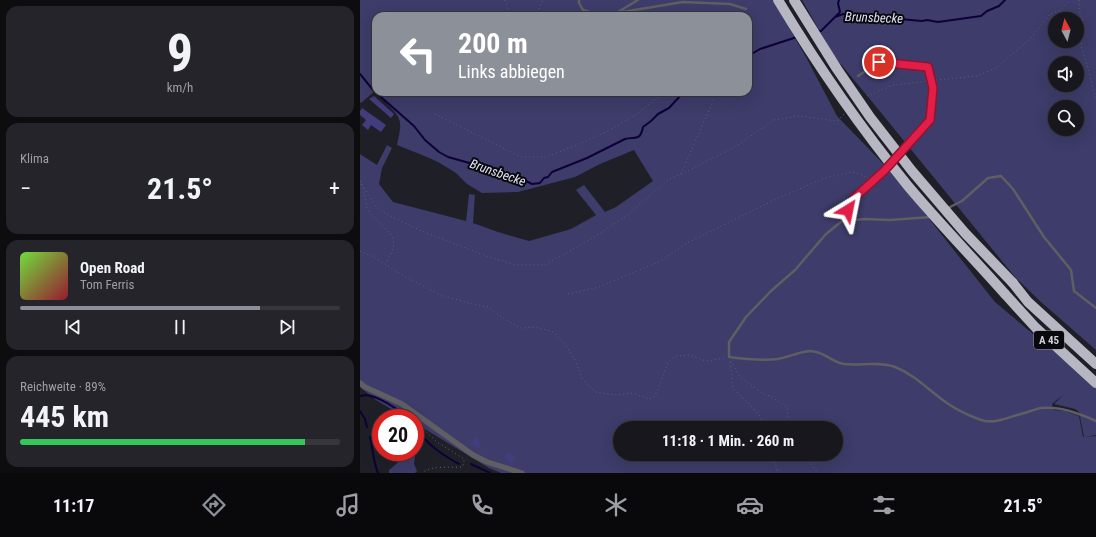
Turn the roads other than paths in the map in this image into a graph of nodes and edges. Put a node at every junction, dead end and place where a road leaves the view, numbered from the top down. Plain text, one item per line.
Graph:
1 (578, 0) edge
2 (638, 0) edge
3 (778, 0) edge
4 (794, 0) edge
5 (746, 9) dead end
6 (590, 12) edge
7 (618, 12) edge
8 (622, 12) edge
9 (858, 76) dead end
10 (944, 210) dead end
11 (938, 214) dead end
12 (842, 221) junction
13 (1096, 308) edge
14 (1095, 363) edge
15 (360, 383) edge
16 (1096, 383) edge
17 (1096, 421) edge
18 (522, 473) edge

1 - 6 lane
2 - 7 lane
3 - 16 highway, A 45, bridge
4 - 14 highway, A 45, bridge
5 - 8 lane
9 - 12 lane
10 - 13 lane
11 - 12 lane
12 - 17 lane
15 - 18 street

